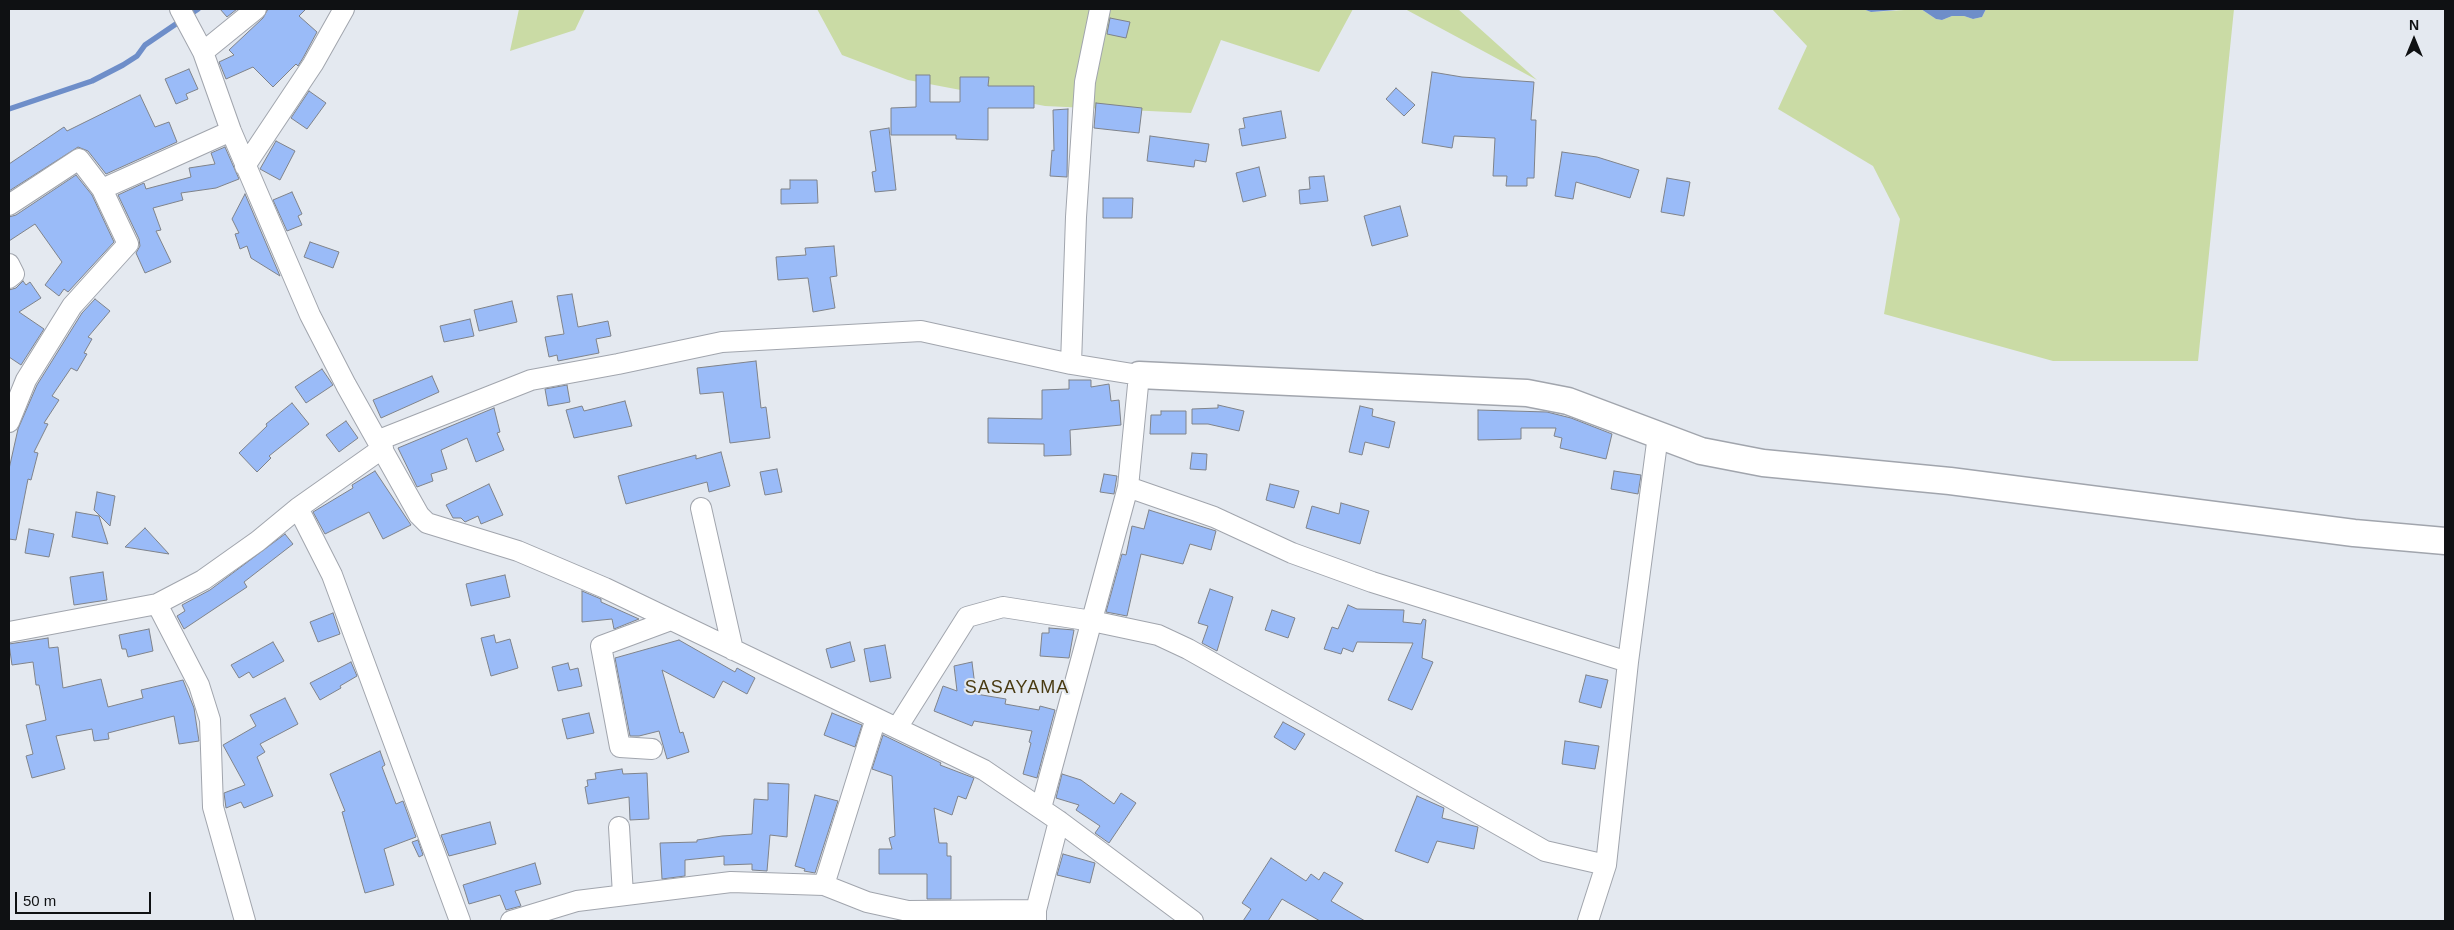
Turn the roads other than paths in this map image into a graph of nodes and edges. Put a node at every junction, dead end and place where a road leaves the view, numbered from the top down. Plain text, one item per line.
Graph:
1 (180, 9) edge
2 (256, 9) edge
3 (344, 9) edge
4 (1100, 9) edge
5 (203, 52) junction
6 (231, 131) junction
7 (245, 166) junction
8 (102, 189) junction
9 (9, 205) edge
10 (9, 264) edge
11 (9, 278) edge
12 (1071, 364) junction
13 (1139, 375) junction
14 (9, 422) edge
15 (1658, 435) junction
16 (381, 444) junction
17 (1128, 487) junction
18 (298, 508) junction
19 (702, 508) dead end
20 (2445, 541) edge
21 (157, 604) junction
22 (671, 620) junction
23 (1092, 621) junction
24 (9, 632) edge
25 (734, 650) junction
26 (1628, 662) junction
27 (876, 718) junction
28 (897, 728) junction
29 (652, 749) dead end
30 (1040, 808) junction
31 (1059, 821) junction
32 (619, 827) dead end
33 (1606, 865) junction
34 (824, 885) junction
35 (623, 895) junction
36 (1036, 915) edge
37 (245, 921) edge
38 (460, 921) edge
39 (512, 921) edge
40 (1193, 921) edge
41 (1588, 921) edge

1 - 5 street
2 - 5 street
3 - 7 street
4 - 12 street
5 - 6 street
6 - 7 street
6 - 8 street
7 - 16 street
8 - 9 street
8 - 14 street
10 - 11 street
12 - 13 street
12 - 16 street
13 - 15 street
13 - 17 street
15 - 20 street
15 - 26 street
16 - 18 street
16 - 22 street
17 - 23 street
17 - 26 street
18 - 21 street
18 - 38 street
19 - 25 street
21 - 24 street
21 - 37 street
22 - 25 street
22 - 29 street
23 - 28 street
23 - 30 street
23 - 33 street
25 - 27 street
26 - 33 street
27 - 28 street
27 - 34 street
28 - 30 street
30 - 31 street
31 - 36 street
31 - 40 street
32 - 35 street
33 - 41 street
34 - 35 street
34 - 36 street
35 - 39 street

